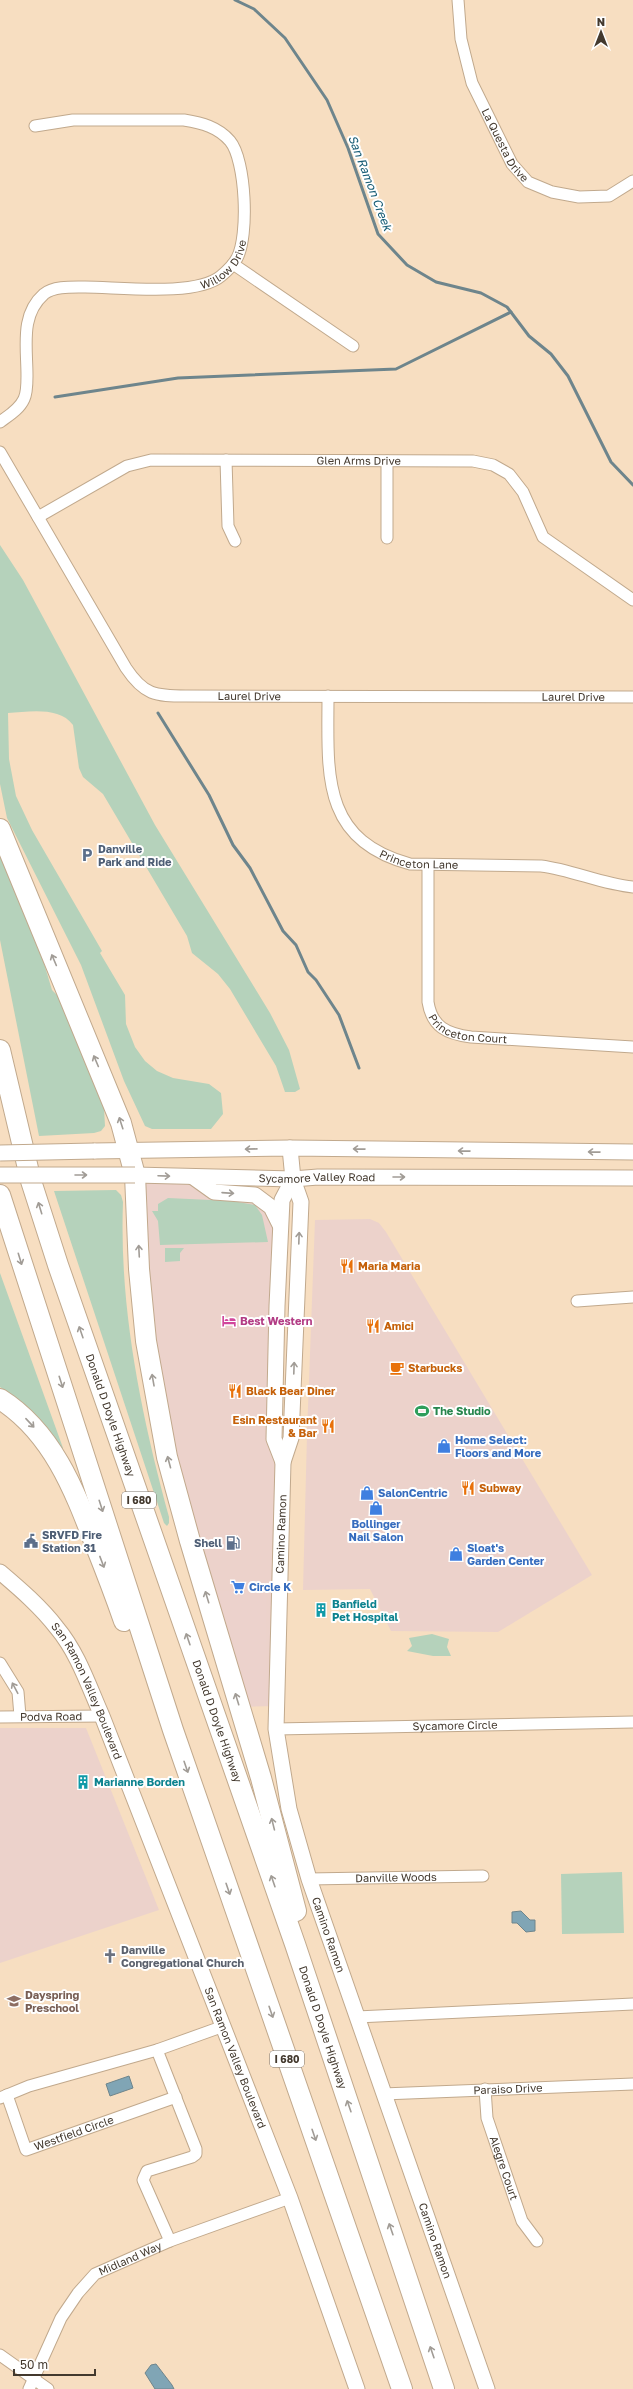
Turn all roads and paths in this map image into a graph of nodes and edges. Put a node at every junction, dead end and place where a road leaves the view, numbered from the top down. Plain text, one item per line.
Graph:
1 (458, 0) edge
2 (35, 126) dead end
3 (633, 181) edge
4 (233, 264) junction
5 (353, 346) dead end
6 (0, 422) edge
7 (0, 452) edge
8 (226, 460) junction
9 (386, 461) junction
10 (38, 517) junction
11 (386, 538) dead end
12 (235, 541) dead end
13 (633, 600) edge
14 (328, 696) junction
15 (633, 697) edge
16 (0, 829) edge
17 (428, 866) junction
18 (633, 887) edge
19 (633, 1047) edge
20 (0, 1050) edge
21 (290, 1148) junction
22 (127, 1151) junction
23 (0, 1152) edge
24 (633, 1152) edge
25 (0, 1174) edge
26 (135, 1174) junction
27 (193, 1177) junction
28 (633, 1178) edge
29 (293, 1179) junction
30 (0, 1195) edge
31 (281, 1228) junction
32 (633, 1297) edge
33 (577, 1301) dead end
34 (0, 1398) edge
35 (283, 1462) junction
36 (0, 1572) edge
37 (0, 1663) edge
38 (20, 1716) junction
39 (102, 1716) junction
40 (0, 1717) edge
41 (633, 1722) edge
42 (276, 1729) junction
43 (173, 1730) junction
44 (483, 1876) dead end
45 (309, 1879) junction
46 (295, 1944) junction
47 (633, 2004) edge
48 (358, 2017) junction
49 (224, 2026) junction
50 (157, 2050) junction
51 (633, 2084) edge
52 (485, 2089) junction
53 (383, 2094) junction
54 (3, 2097) edge
55 (176, 2097) junction
56 (290, 2198) junction
57 (537, 2240) dead end
58 (170, 2241) junction
59 (0, 2356) edge
60 (31, 2384) edge
61 (48, 2389) edge
62 (357, 2389) edge
63 (402, 2389) edge
64 (444, 2389) edge
65 (487, 2389) edge

1 - 3 street, La Questa Drive
2 - 4 street, Willow Drive
4 - 5 street
4 - 6 street, Willow Drive
7 - 10 street, Laurel Drive
8 - 9 street, Glen Arms Drive
8 - 10 street, Glen Arms Drive
8 - 12 street
9 - 11 street
9 - 13 street, Glen Arms Drive
10 - 14 street, Laurel Drive
14 - 15 street, Laurel Drive
14 - 17 street, Princeton Lane
22 -> 16 highway
17 - 18 street, Princeton Lane
17 - 19 street, Princeton Court
46 -> 20 highway, Donald D Doyle Highway / I 680
21 -> 22 main road
24 -> 21 main road
21 - 29 main road, Camino Ramon
22 - 23 main road, bridge
22 - 26 highway
25 -> 26 main road, Sycamore Valley Road, bridge
26 -> 27 main road, Sycamore Valley Road
46 -> 26 highway
27 - 29 main road, Sycamore Valley Road
27 -> 31 main road
29 -> 28 main road, Sycamore Valley Road
29 - 31 main road, Camino Ramon
35 -> 29 main road, Camino Ramon
30 -> 43 highway, I 680
31 - 35 main road, Camino Ramon
32 - 33 street
34 -> 43 highway
35 - 42 main road, Camino Ramon
36 - 39 main road, San Ramon Valley Boulevard
38 -> 37 street
38 - 39 street, Podva Road
38 - 40 street, Podva Road
39 - 49 main road, San Ramon Valley Boulevard
41 - 42 street, Sycamore Circle
42 - 45 main road, Camino Ramon
43 -> 63 highway, I 680
44 - 45 street, Danville Woods
45 - 48 main road, Camino Ramon
64 -> 46 highway, Donald D Doyle Highway / I 680
47 - 48 street
48 - 53 main road, Camino Ramon
49 - 50 street, Westfield Circle
49 - 56 main road, San Ramon Valley Boulevard
50 - 54 street, Westfield Circle
50 - 55 street
51 - 52 street, Paraiso Drive
52 - 53 street, Paraiso Drive
52 - 57 street, Alegre Court
53 - 65 main road, Camino Ramon
54 - 55 street, Westfield Circle
55 - 58 street
56 - 58 street, Midland Way
56 - 62 main road, San Ramon Valley Boulevard
58 - 60 street, Midland Way
59 - 60 street
60 - 61 street

